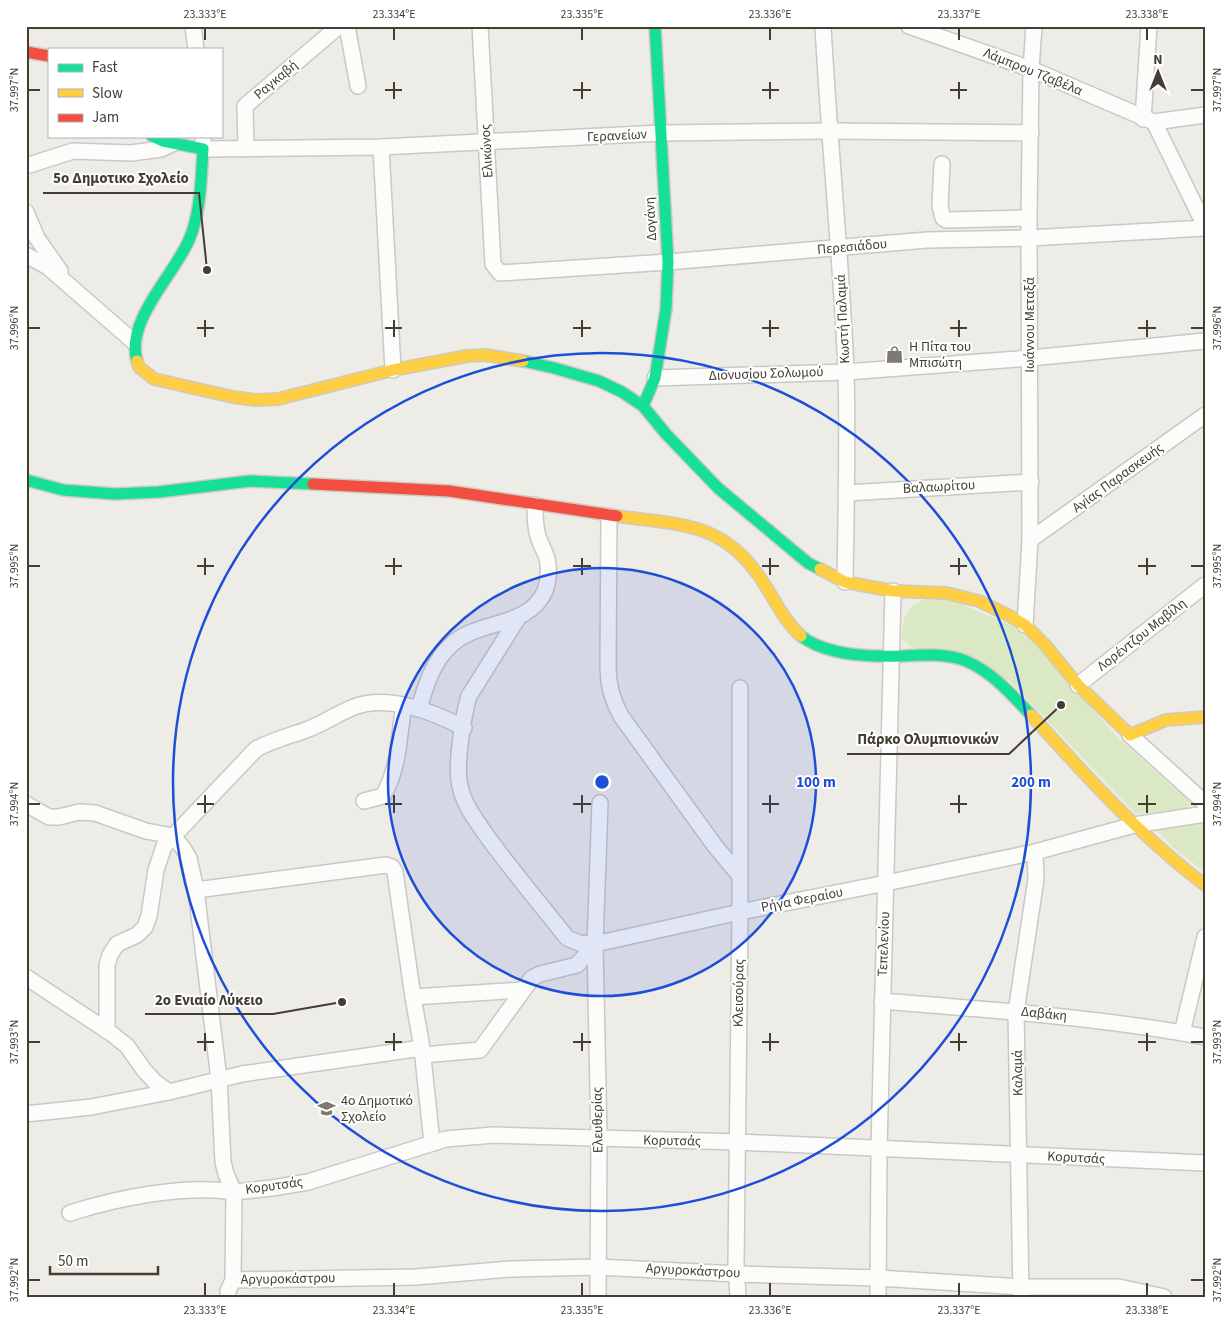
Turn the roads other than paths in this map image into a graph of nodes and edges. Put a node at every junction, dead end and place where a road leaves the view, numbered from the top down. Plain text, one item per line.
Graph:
1 (194, 26) edge
2 (339, 26) edge
3 (347, 26) edge
4 (480, 26) edge
5 (655, 26) edge
6 (823, 26) edge
7 (910, 26) edge
8 (1034, 26) edge
9 (1150, 26) edge
10 (196, 48) edge
11 (26, 52) edge
12 (48, 56) edge
13 (1031, 69) junction
14 (358, 86) dead end
15 (1205, 115) edge
16 (1148, 120) junction
17 (829, 131) junction
18 (661, 133) junction
19 (1031, 133) junction
20 (156, 138) edge
21 (175, 142) junction
22 (203, 143) edge
23 (486, 143) junction
24 (381, 147) junction
25 (246, 149) junction
26 (942, 164) dead end
27 (26, 166) edge
28 (26, 212) edge
29 (1029, 218) junction
30 (1205, 227) edge
31 (1030, 238) junction
32 (839, 248) junction
33 (26, 254) edge
34 (668, 262) junction
35 (500, 273) joint
36 (74, 291) junction
37 (1205, 341) edge
38 (134, 342) junction
39 (1031, 358) junction
40 (393, 370) junction
41 (846, 372) junction
42 (655, 378) junction
43 (643, 406) junction
44 (1205, 415) edge
45 (26, 480) edge
46 (1031, 482) junction
47 (846, 493) junction
48 (535, 505) junction
49 (609, 516) junction
50 (1030, 540) junction
51 (845, 582) junction
52 (1205, 585) edge
53 (893, 591) junction
54 (518, 618) junction
55 (1025, 625) junction
56 (891, 656) junction
57 (1078, 684) junction
58 (740, 688) dead end
59 (411, 708) junction
60 (1205, 717) edge
61 (464, 728) junction
62 (1130, 735) junction
63 (364, 801) dead end
64 (600, 803) dead end
65 (1205, 803) edge
66 (26, 804) edge
67 (1205, 814) edge
68 (1134, 825) junction
69 (172, 836) junction
70 (1035, 852) junction
71 (739, 875) junction
72 (886, 883) junction
73 (1205, 885) edge
74 (196, 890) junction
75 (740, 912) junction
76 (1205, 937) edge
77 (595, 944) junction
78 (26, 977) edge
79 (523, 990) junction
80 (412, 997) junction
81 (882, 1001) junction
82 (1016, 1012) junction
83 (107, 1031) junction
84 (1182, 1033) junction
85 (1205, 1037) edge
86 (422, 1052) junction
87 (219, 1079) junction
88 (168, 1092) junction
89 (26, 1114) edge
90 (599, 1139) junction
91 (738, 1142) junction
92 (432, 1144) junction
93 (879, 1150) junction
94 (1020, 1155) junction
95 (1205, 1163) edge
96 (234, 1192) junction
97 (70, 1213) dead end
98 (598, 1267) junction
99 (738, 1274) junction
100 (878, 1278) junction
101 (230, 1289) edge
102 (1022, 1292) edge
103 (1119, 1292) edge
104 (598, 1297) edge
105 (738, 1297) edge
106 (878, 1297) edge
107 (1164, 1297) edge

1 - 10 street
2 - 25 street, Ραγκαβή
3 - 14 street
4 - 23 street, Ελικώνος
5 - 18 street, Δογάνη
6 - 17 street, Κωστή Παλαμά
7 - 13 street, Λάμπρου Τζαβέλα
8 - 13 street, Ιωάννου Μεταξά
9 - 16 street
11 - 12 street
13 - 16 street, Λάμπρου Τζαβέλα
13 - 19 street, Ιωάννου Μεταξά
15 - 16 street
16 - 30 street
17 - 18 street, Γερανείων
17 - 19 street, Γερανείων
17 - 32 street, Κωστή Παλαμά
18 - 23 street, Γερανείων
18 - 34 street, Δογάνη
19 - 29 street, Ιωάννου Μεταξά
20 - 21 street
21 - 22 street
21 - 27 street
22 - 25 street, Γερανείων
22 - 38 street
23 - 24 street, Γερανείων
23 - 35 street, Ελικώνος
24 - 25 street, Γερανείων
24 - 40 street
26 - 29 street
28 - 36 street
29 - 31 street, Ιωάννου Μεταξά
30 - 31 street, Περεσιάδου
31 - 32 street, Περεσιάδου
31 - 39 street, Ιωάννου Μεταξά
32 - 34 street, Περεσιάδου
32 - 41 street, Κωστή Παλαμά
33 - 36 street
34 - 35 street, Περεσιάδου
34 - 42 street, Δογάνη
36 - 38 street
37 - 39 street, Διονυσίου Σολωμού
38 - 40 street
39 - 41 street, Διονυσίου Σολωμού
39 - 46 street, Ιωάννου Μεταξά
40 - 43 street
41 - 42 street, Διονυσίου Σολωμού
41 - 47 street, Κωστή Παλαμά
42 - 43 street, Δογάνη
43 - 51 street
44 - 50 street, Αγίας Παρασκευής
45 - 48 street
46 - 47 street, Βαλαωρίτου
46 - 50 street, Ιωάννου Μεταξά
47 - 51 street, Κωστή Παλαμά
48 - 49 street
48 - 54 street
49 - 56 street
49 - 71 street
50 - 55 street, Ιωάννου Μεταξά
51 - 53 street
52 - 57 street, Λορέντζου Μαβίλη
53 - 55 street
53 - 56 street, Τεπελενίου
54 - 59 street
54 - 61 street
55 - 57 street
56 - 68 street
56 - 72 street, Τεπελενίου
57 - 62 street
58 - 71 street, Κλεισούρας
59 - 61 street
59 - 63 street
59 - 69 street
60 - 62 street
61 - 77 street
62 - 65 street
64 - 77 street, Ελευθερίας
66 - 69 street
67 - 68 street, Ρήγα Φεραίου
68 - 70 street, Ρήγα Φεραίου
68 - 73 street
69 - 74 street
69 - 83 street
70 - 72 street, Ρήγα Φεραίου
70 - 82 street, Καλαμά
71 - 75 street, Κλεισούρας
72 - 75 street, Ρήγα Φεραίου
72 - 81 street, Τεπελενίου
74 - 80 street
74 - 87 street
75 - 77 street, Ρήγα Φεραίου
75 - 91 street, Κλεισούρας
76 - 84 street
77 - 79 street
77 - 90 street, Ελευθερίας
78 - 83 street
79 - 80 street
79 - 86 street
80 - 86 street
81 - 82 street, Δαβάκη
81 - 93 street, Τεπελενίου
82 - 84 street, Δαβάκη
82 - 94 street, Καλαμά
83 - 88 street
84 - 85 street, Δαβάκη
86 - 87 street
86 - 92 street
87 - 88 street
87 - 96 street
88 - 89 street
90 - 91 street, Κορυτσάς
90 - 92 street, Κορυτσάς
90 - 98 street, Ελευθερίας
91 - 93 street, Κορυτσάς
91 - 99 street, Κλεισούρας
92 - 96 street, Κορυτσάς
93 - 94 street, Κορυτσάς
93 - 100 street, Τεπελενίου
94 - 95 street, Κορυτσάς
94 - 102 street, Καλαμά
96 - 97 street
96 - 101 street, Κορυτσάς
98 - 99 street, Αργυροκάστρου
98 - 101 street, Αργυροκάστρου
98 - 104 street, Ελευθερίας
99 - 100 street, Αργυροκάστρου
99 - 105 street, Κλεισούρας
100 - 102 street, Αργυροκάστρου
100 - 106 street, Τεπελενίου
102 - 103 street, Αργυροκάστρου
103 - 107 street, Αργυροκάστρου

